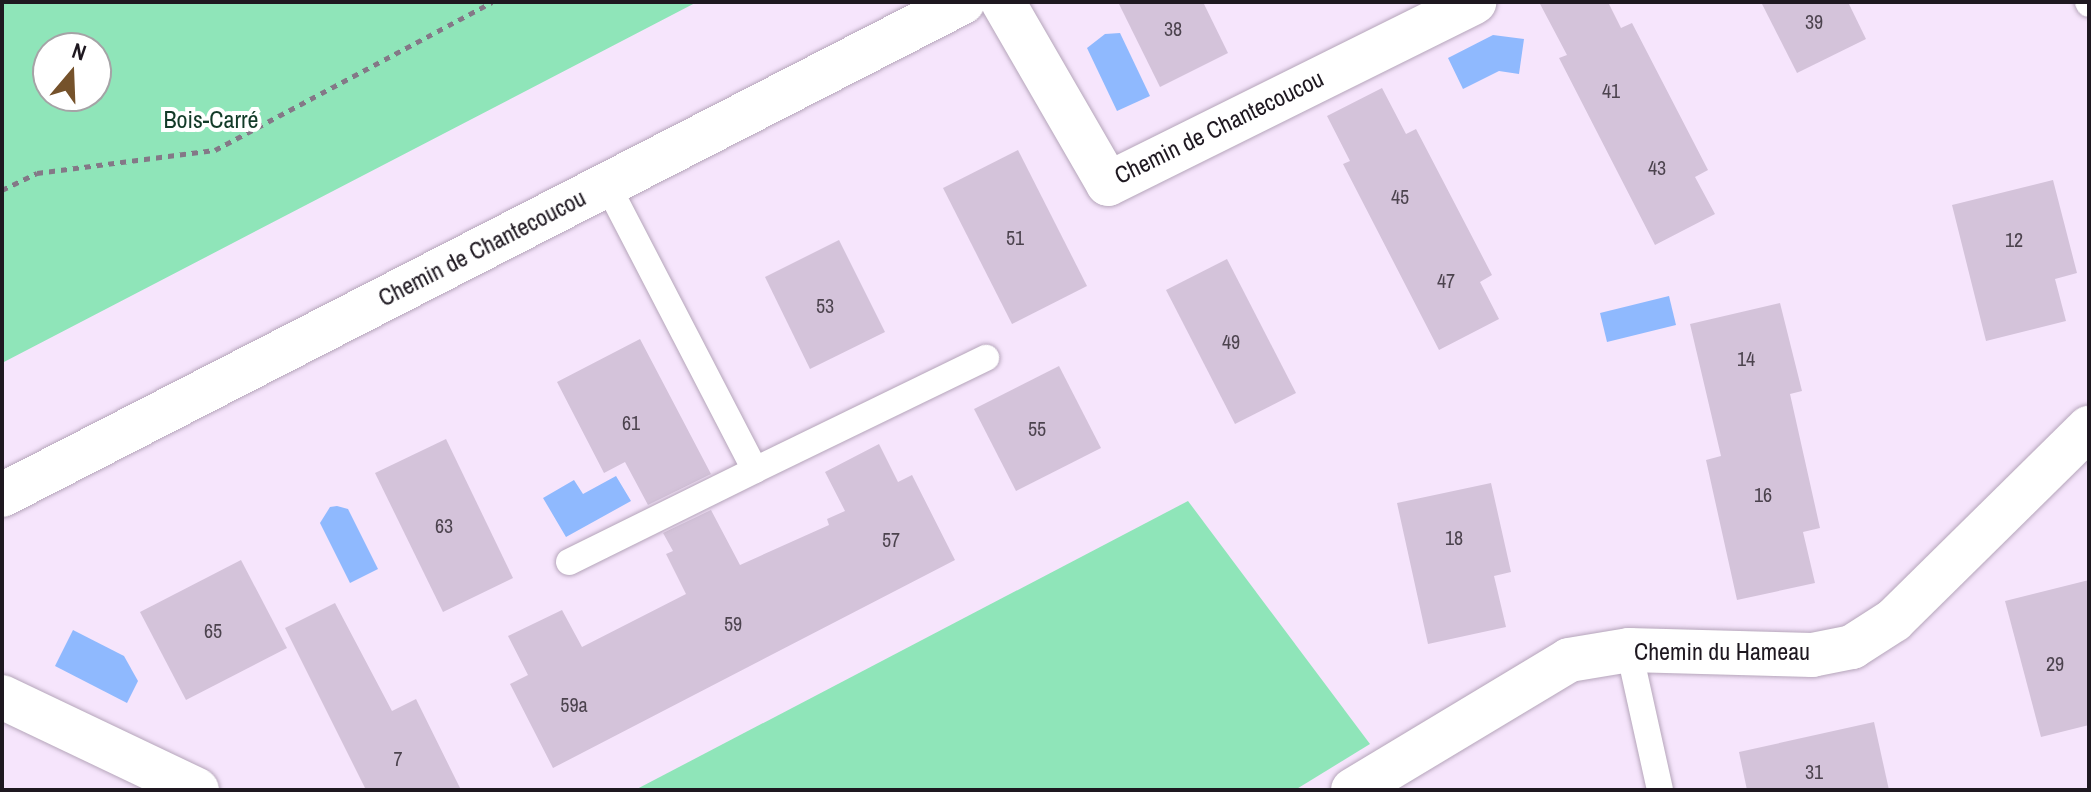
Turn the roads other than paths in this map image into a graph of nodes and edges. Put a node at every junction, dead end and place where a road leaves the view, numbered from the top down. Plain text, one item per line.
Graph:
1 (963, 2) edge
2 (1003, 2) edge
3 (1474, 2) edge
4 (607, 184) junction
5 (986, 358) dead end
6 (2089, 428) edge
7 (755, 470) junction
8 (2, 495) edge
9 (569, 562) dead end
10 (1629, 650) junction
11 (2, 697) edge
12 (197, 790) edge
13 (1353, 790) edge
14 (1660, 790) edge

1 - 4 street, Chemin de Chantecoucou
2 - 3 street, Chemin de Chantecoucou
4 - 7 lane
4 - 8 street, Chemin de Chantecoucou
5 - 7 lane
6 - 10 street, Chemin du Hameau
7 - 9 lane
10 - 13 street, Chemin du Hameau
10 - 14 lane
11 - 12 street

